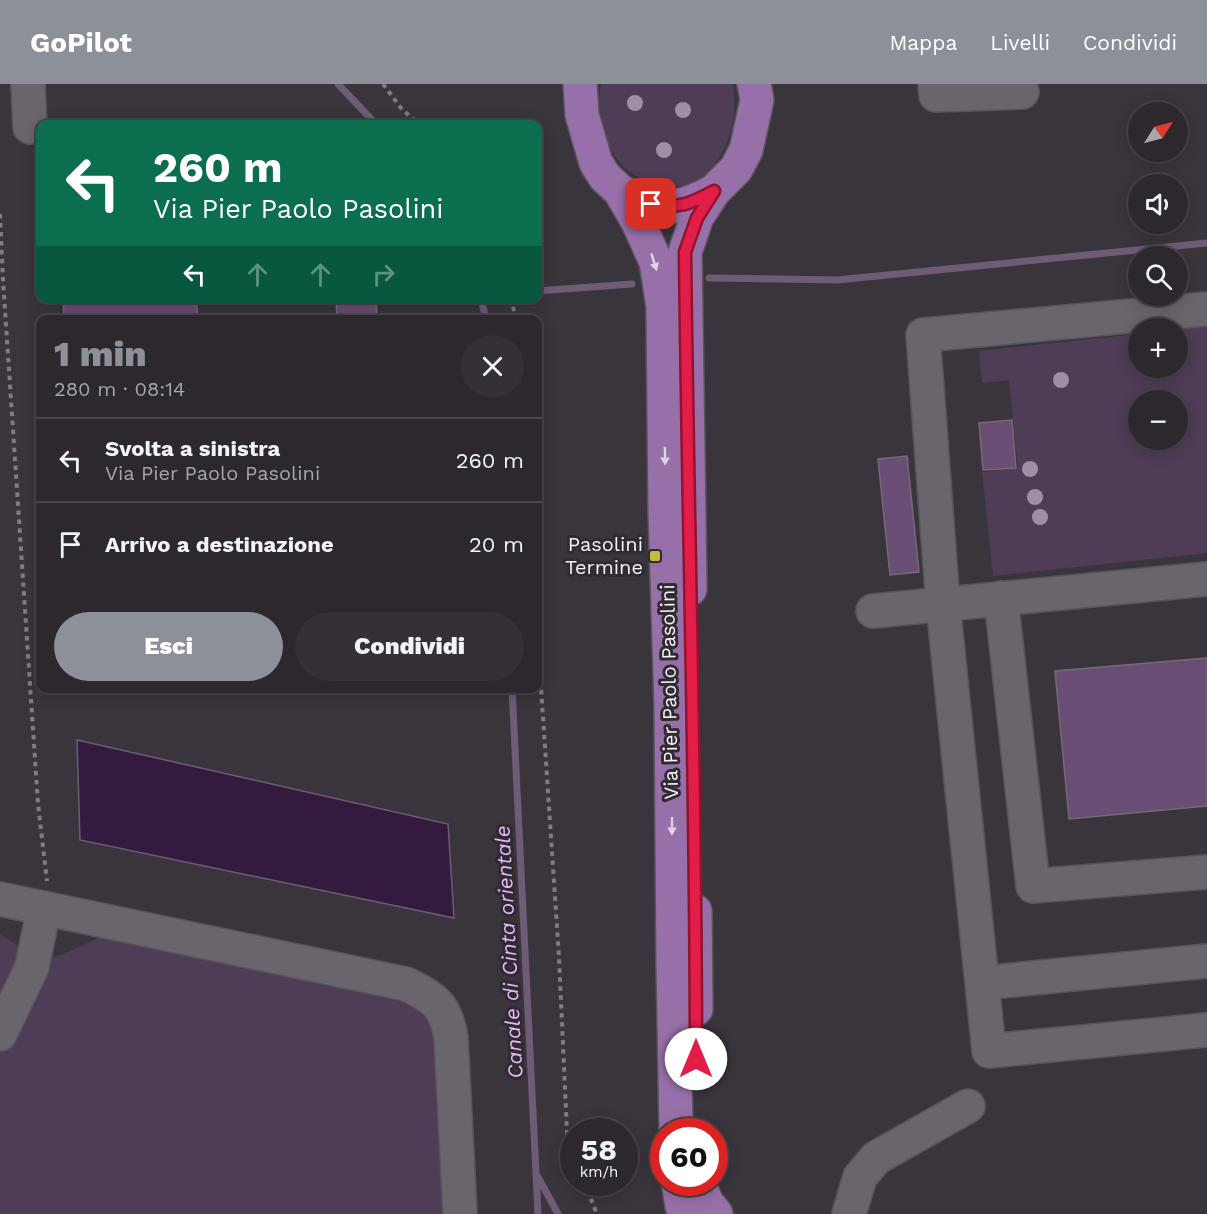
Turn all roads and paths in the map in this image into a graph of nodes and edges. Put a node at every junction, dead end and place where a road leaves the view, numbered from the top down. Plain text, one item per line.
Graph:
1 (28, 84) edge
2 (383, 84) edge
3 (574, 84) edge
4 (935, 84) edge
5 (758, 89) edge
6 (1022, 92) dead end
7 (581, 100) edge
8 (414, 120) edge
9 (30, 127) dead end
10 (620, 191) junction
11 (714, 191) junction
12 (0, 214) edge
13 (1207, 309) edge
14 (1207, 579) edge
15 (1001, 598) junction
16 (943, 604) junction
17 (873, 611) dead end
18 (541, 693) edge
19 (1207, 872) edge
20 (46, 898) junction
21 (0, 899) edge
22 (1207, 961) edge
23 (982, 983) junction
24 (1207, 1030) edge
25 (0, 1034) edge
26 (968, 1106) dead end
27 (566, 1118) edge
28 (676, 1118) edge
29 (696, 1118) edge
30 (590, 1196) edge
31 (680, 1196) edge
32 (704, 1196) edge
33 (460, 1214) edge
34 (597, 1214) edge
35 (687, 1214) edge
36 (716, 1214) edge
37 (849, 1214) edge

1 - 9 street
2 - 8 path
3 - 7 street
4 - 6 street
5 - 11 main road, Via Pier Paolo Pasolini
7 - 10 main road, Via Pier Paolo Pasolini
10 - 11 main road, Via Pier Paolo Pasolini
10 -> 28 main road, Via Pier Paolo Pasolini
11 - 29 main road, Via Pier Paolo Pasolini
12 - 20 path
13 - 16 street
14 - 15 street
15 - 16 street
15 - 19 street
16 - 17 street
16 - 23 street
18 - 27 path
20 - 21 street
20 - 25 street
20 - 33 street
22 - 23 street
23 - 24 street
26 - 37 street
30 - 34 path
31 - 35 main road
32 - 36 main road

